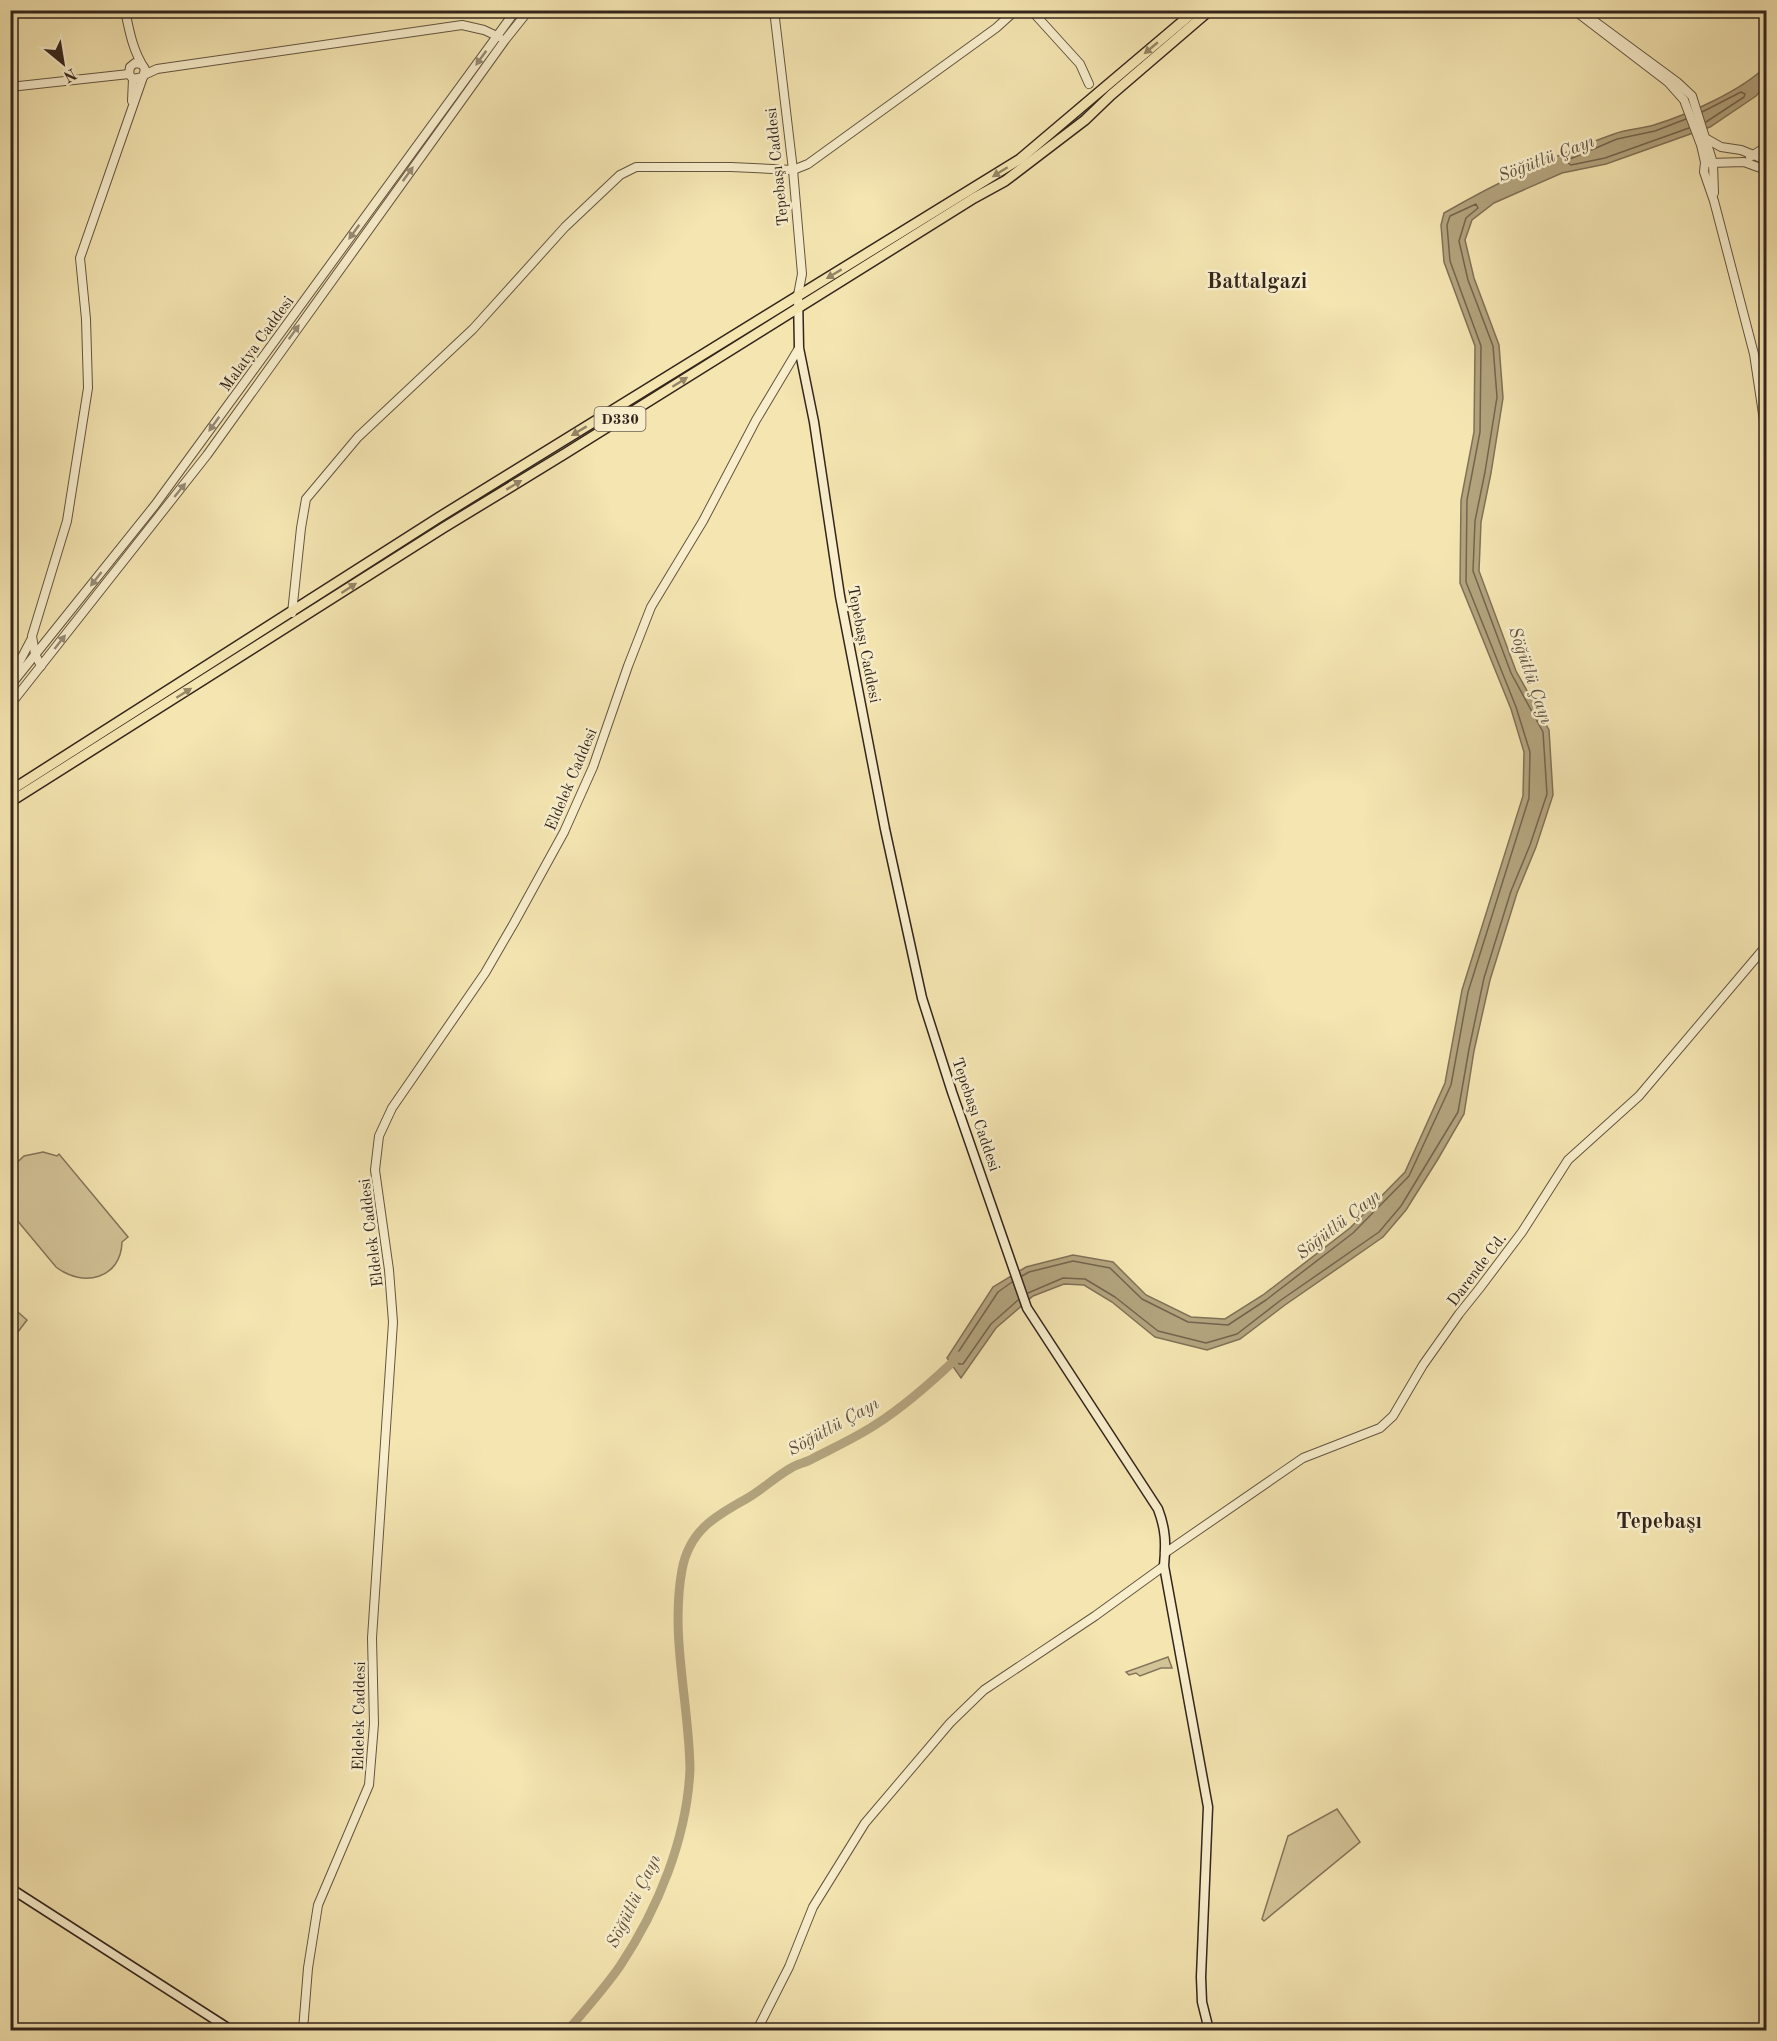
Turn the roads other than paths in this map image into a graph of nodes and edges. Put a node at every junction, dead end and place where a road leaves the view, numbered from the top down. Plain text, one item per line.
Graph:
1 (125, 10) edge
2 (516, 10) edge
3 (529, 10) edge
4 (774, 10) edge
5 (1016, 10) edge
6 (1031, 10) edge
7 (1196, 10) edge
8 (1210, 10) edge
9 (1574, 10) edge
10 (1580, 10) edge
11 (501, 38) junction
12 (131, 39) junction
13 (142, 65) junction
14 (157, 69) junction
15 (131, 71) junction
16 (144, 76) junction
17 (1089, 84) dead end
18 (10, 87) edge
19 (1688, 98) junction
20 (131, 112) junction
21 (1704, 142) junction
22 (1767, 147) edge
23 (1752, 155) junction
24 (1767, 160) edge
25 (1744, 162) junction
26 (1709, 163) junction
27 (793, 170) junction
28 (1767, 170) edge
29 (798, 295) junction
30 (799, 307) junction
31 (799, 348) junction
32 (1767, 434) edge
33 (292, 613) junction
34 (39, 619) junction
35 (32, 636) junction
36 (41, 646) junction
37 (35, 654) junction
38 (41, 666) junction
39 (10, 679) edge
40 (10, 686) edge
41 (10, 705) edge
42 (10, 792) edge
43 (10, 802) edge
44 (1767, 946) edge
45 (1165, 1553) junction
46 (1164, 1566) junction
47 (10, 1888) edge
48 (303, 2030) edge
49 (231, 2031) edge
50 (757, 2031) edge
51 (1209, 2031) edge

1 - 12 street
2 - 11 street, Malatya Caddesi
3 - 11 street
4 - 27 street, Tepebaşı Caddesi
5 - 27 street
6 - 17 street
7 -> 29 main road, D330
8 - 30 main road, D330
9 - 19 street
10 - 19 street
11 - 14 street
11 -> 36 street, Malatya Caddesi
38 -> 11 street
12 - 13 street
12 - 15 street
13 - 14 street
13 - 15 street
13 - 16 street
14 - 16 street
15 - 16 street
15 - 18 street
15 - 20 street
16 - 20 street
19 - 21 street
20 - 34 street
21 - 23 street
21 - 26 street
22 - 23 street
23 - 24 street
23 - 25 street
25 - 26 street
25 - 28 street
26 - 32 street
27 - 29 street, Tepebaşı Caddesi
27 - 33 street
29 - 30 main road, Tepebaşı Caddesi
29 -> 33 main road, D330
30 - 31 main road, Tepebaşı Caddesi
43 -> 30 main road, D330
31 - 45 main road, Tepebaşı Caddesi
31 - 48 street, Eldelek Caddesi
33 - 42 main road, D330
34 - 35 street
34 - 36 street
35 - 37 street
35 - 39 street
36 - 37 street, Malatya Caddesi
36 - 38 street
37 - 38 street
37 - 40 street, Malatya Caddesi
38 - 41 street
44 - 45 street, Darende Cd.
45 - 46 main road, Tepebaşı Caddesi
46 - 50 street
46 - 51 main road, Tepebaşı Caddesi
47 - 49 main road

